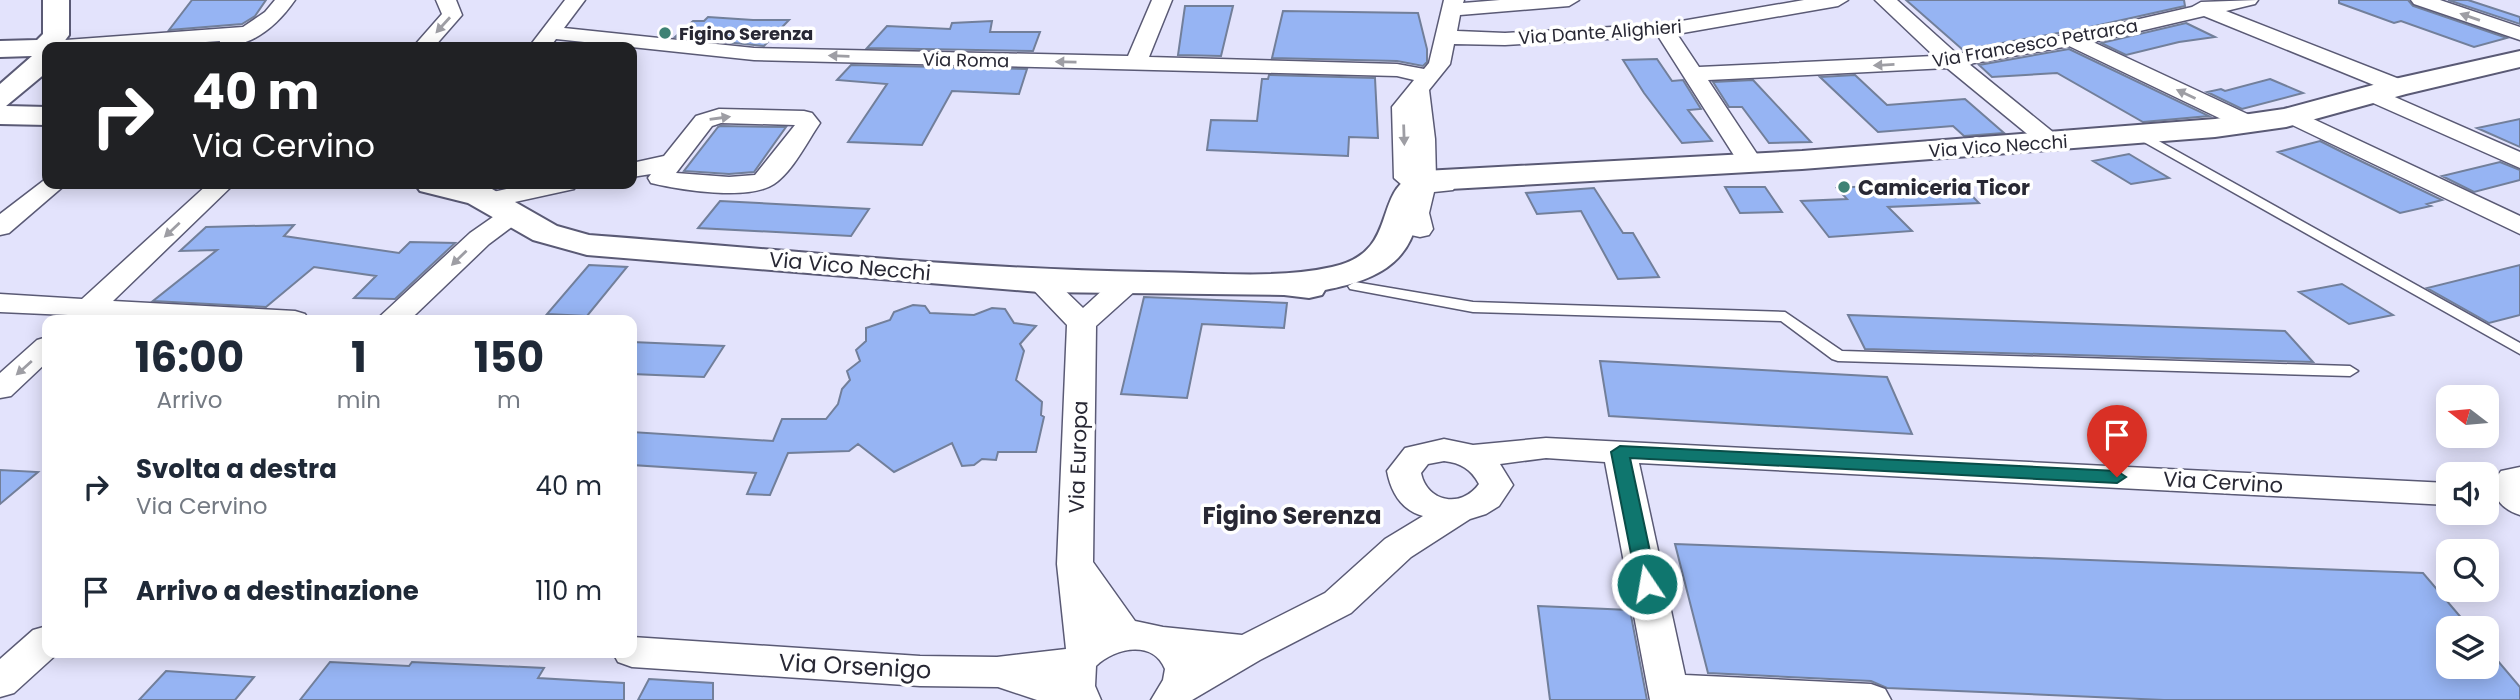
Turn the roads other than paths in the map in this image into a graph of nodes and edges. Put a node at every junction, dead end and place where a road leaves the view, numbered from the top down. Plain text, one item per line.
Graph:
1 (56, 0) edge
2 (446, 0) edge
3 (575, 0) edge
4 (1162, 0) edge
5 (1569, 0) edge
6 (1838, 0) edge
7 (1885, 0) edge
8 (2182, 0) edge
9 (2248, 0) edge
10 (2421, 0) edge
11 (283, 2) edge
12 (1454, 5) edge
13 (2204, 9) junction
14 (553, 30) junction
15 (1664, 30) junction
16 (244, 33) junction
17 (1445, 37) junction
18 (2072, 40) junction
19 (52, 42) edge
20 (140, 42) edge
21 (232, 42) edge
22 (428, 42) edge
23 (543, 42) edge
24 (629, 42) edge
25 (637, 43) edge
26 (0, 48) edge
27 (42, 50) edge
28 (2517, 55) edge
29 (42, 61) edge
30 (1952, 61) junction
31 (1135, 64) junction
32 (1694, 74) junction
33 (1424, 82) junction
34 (2386, 91) junction
35 (0, 99) edge
36 (0, 116) edge
37 (42, 116) edge
38 (2292, 116) junction
39 (2248, 123) junction
40 (2139, 134) junction
41 (2051, 142) junction
42 (2520, 161) edge
43 (672, 162) junction
44 (1751, 163) junction
45 (637, 169) edge
46 (1437, 183) junction
47 (48, 189) edge
48 (217, 189) edge
49 (454, 189) edge
50 (545, 189) edge
51 (500, 200) edge
52 (2520, 226) edge
53 (0, 227) edge
54 (1039, 281) junction
55 (1131, 282) junction
56 (1284, 285) junction
57 (1355, 286) junction
58 (0, 303) edge
59 (82, 314) edge
60 (118, 315) edge
61 (398, 315) edge
62 (1082, 323) junction
63 (2520, 349) edge
64 (42, 351) edge
65 (2350, 371) dead end
66 (0, 389) edge
67 (1546, 448) junction
68 (1620, 452) junction
69 (1472, 456) junction
70 (1496, 485) junction
71 (2436, 493) edge
72 (1411, 495) junction
73 (1458, 511) junction
74 (1398, 548) junction
75 (1075, 564) junction
76 (1124, 634) junction
77 (1163, 641) junction
78 (42, 644) edge
79 (1246, 650) junction
80 (637, 652) edge
81 (1081, 678) edge
82 (0, 682) edge
83 (1176, 693) edge
84 (1669, 695) edge
85 (1871, 700) edge

1 - 19 street
2 -> 22 street
3 - 14 street
4 - 31 street
5 - 12 street
6 - 15 street, Via Dante Alighieri
7 - 30 street
8 - 13 street
9 - 13 street, Via Francesco Petrarca
28 -> 10 street
11 - 16 street
12 - 17 street
13 - 18 street, Via Francesco Petrarca
13 - 34 street
14 - 23 street
24 -> 14 street, Via Roma
15 - 17 street, Via Dante Alighieri
15 - 32 street
16 - 20 street
16 - 21 street
17 - 33 street
18 - 30 street, Via Francesco Petrarca
39 -> 18 street
31 -> 25 street, Via Roma
26 - 27 street
28 - 34 street, Via Vico Necchi
29 - 35 street
30 -> 32 street, Via Francesco Petrarca
30 - 41 street
31 - 33 street, Via Roma
32 - 44 street
33 - 46 street
34 - 38 street, Via Vico Necchi
34 - 42 street
36 - 37 street
38 - 39 street, Via Vico Necchi
38 - 52 street
39 - 40 street, Via Vico Necchi
40 - 41 street, Via Vico Necchi
40 - 63 lane
41 - 44 street, Via Vico Necchi
43 -> 43 street
43 - 45 street
44 - 46 street, Via Vico Necchi
46 - 56 street, Via Vico Necchi
46 - 57 street, Via Vico Necchi
47 - 53 street
48 -> 59 street
49 - 51 street, Via Vico Necchi
50 - 51 street
51 - 54 street, Via Vico Necchi
51 -> 61 street
54 - 55 street, Via Vico Necchi
54 - 62 street
55 - 56 street, Via Vico Necchi
55 - 62 street
56 - 57 street, Via Vico Necchi
57 - 65 lane
58 - 59 street
59 - 60 street
62 - 75 street, Via Europa
64 -> 66 street
67 - 68 street, Via Cervino
67 - 69 street, Via Cervino
67 - 70 street
68 - 71 street, Via Cervino
68 - 84 street
69 - 70 street
69 - 72 street, Via Cervino
70 - 73 street
72 - 73 street
72 - 74 street, Via Cervino
73 - 74 street
74 - 79 street
75 - 76 street
75 - 81 street, Via Europa
76 - 77 street
76 - 81 street
77 - 79 street
77 - 83 street
78 - 82 street
79 - 83 street
80 - 81 street, Via Orsenigo
84 - 85 street

